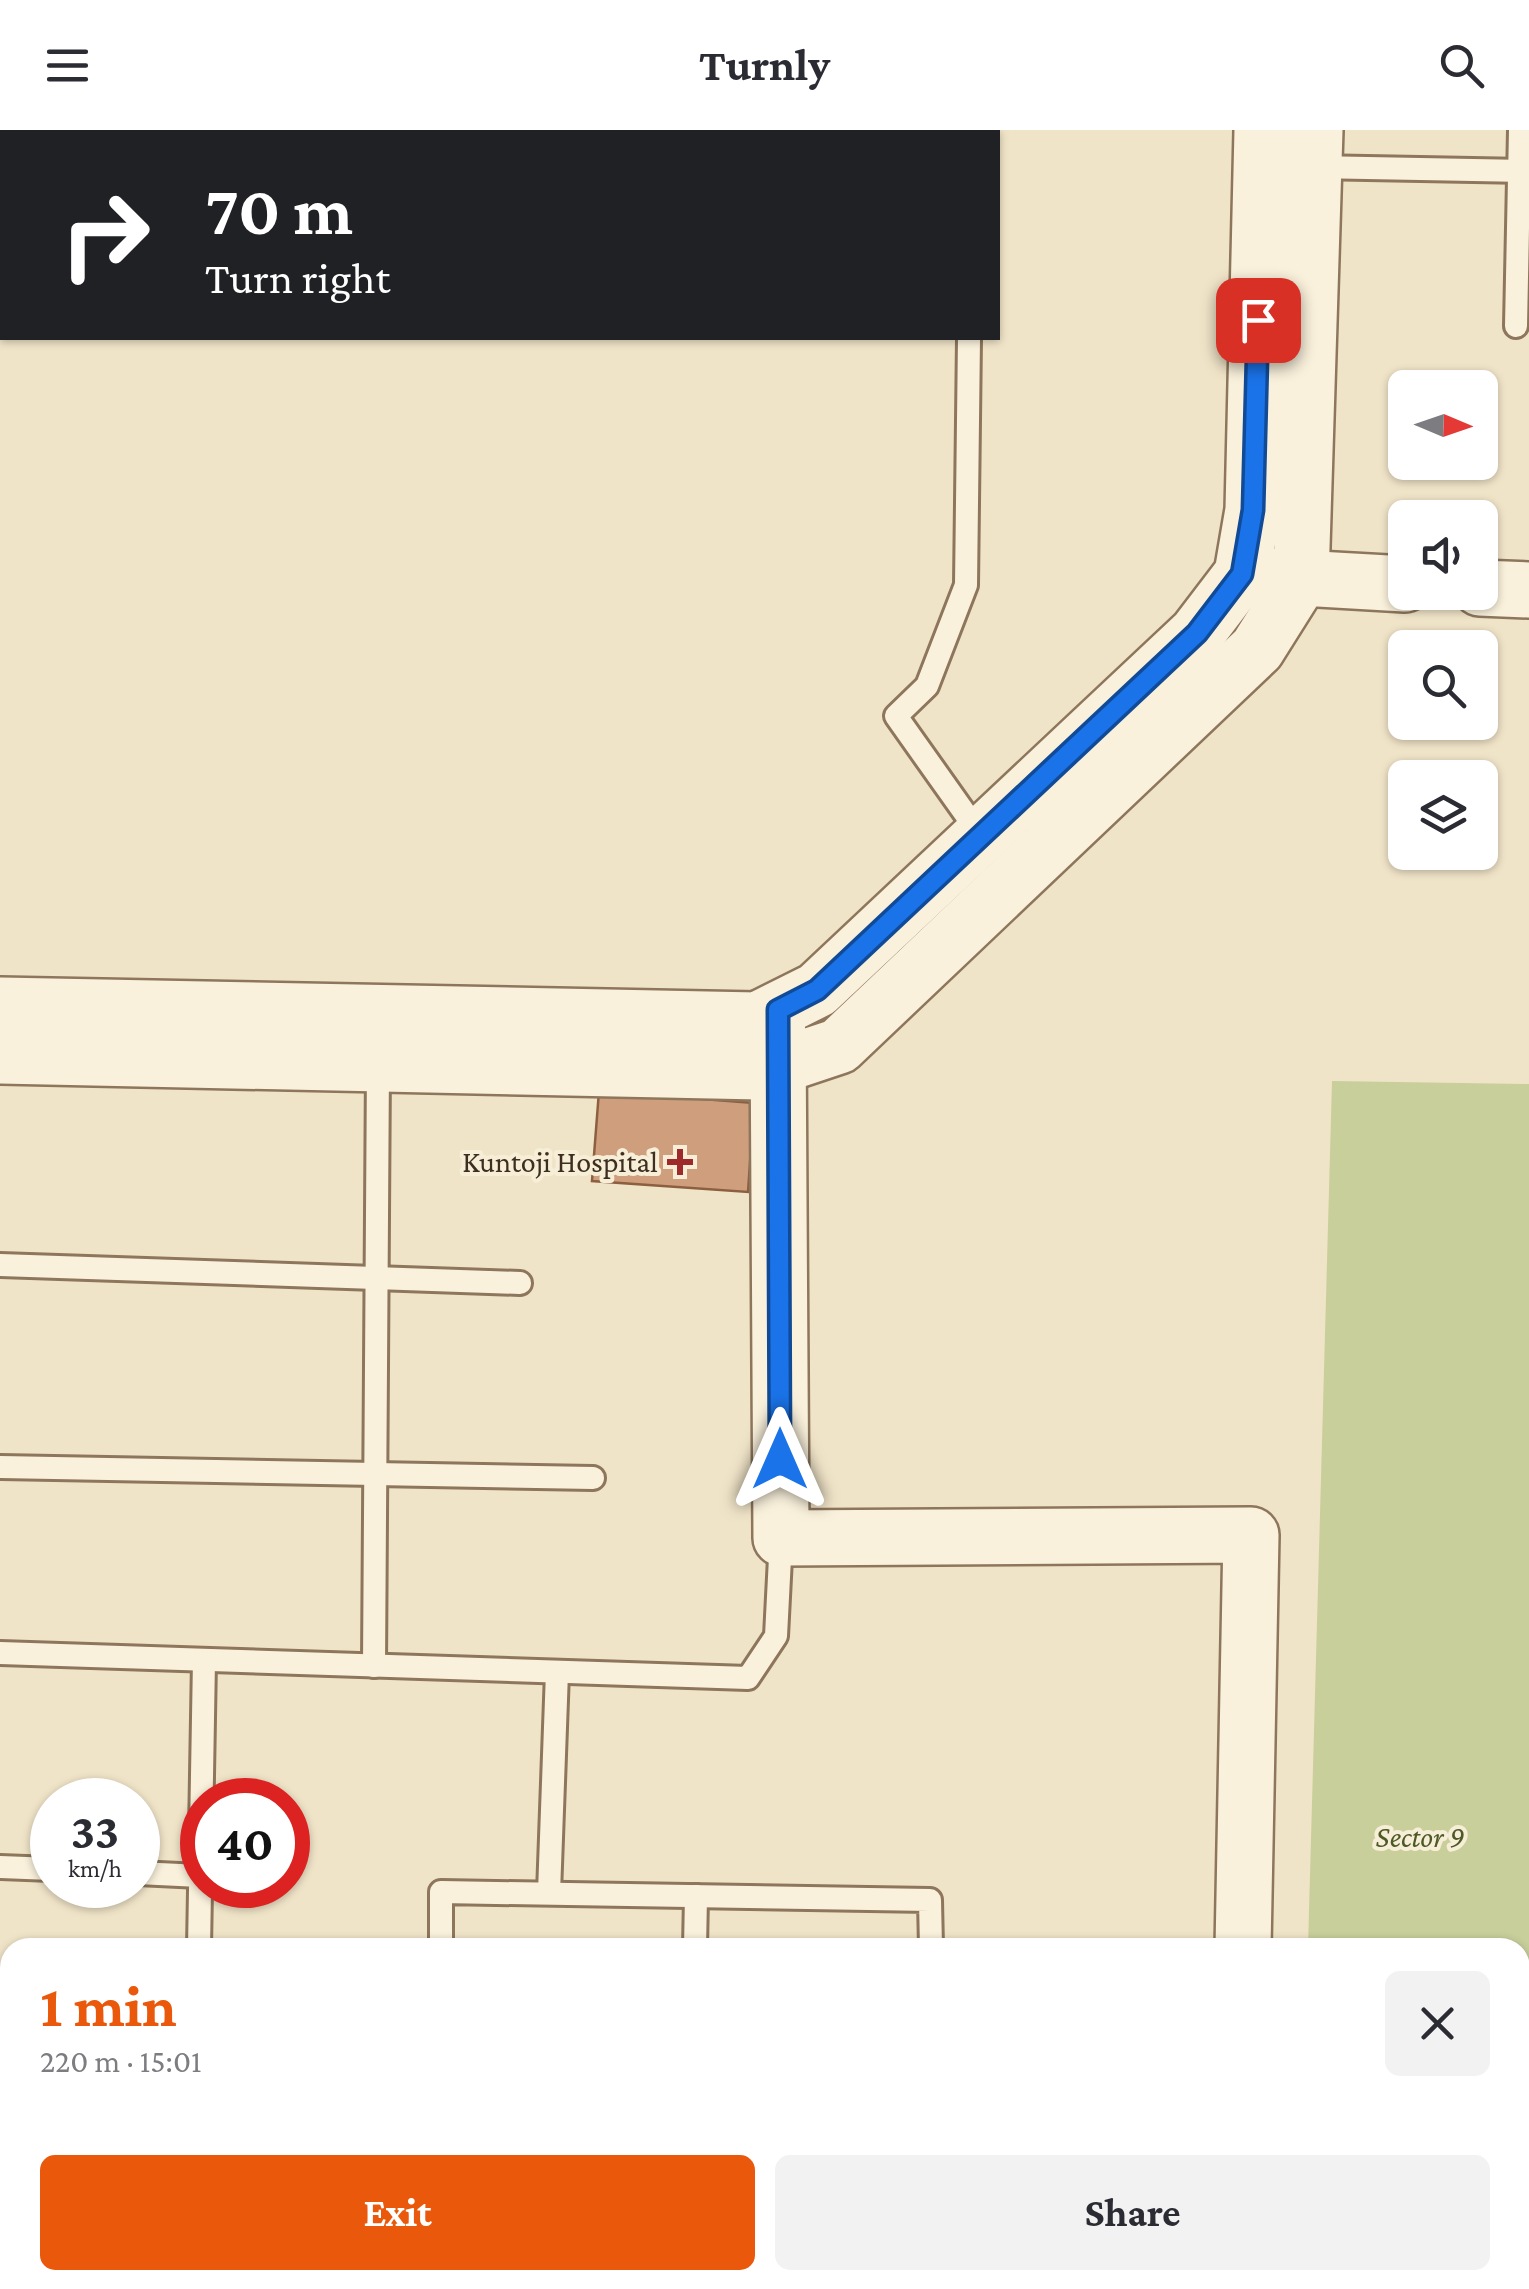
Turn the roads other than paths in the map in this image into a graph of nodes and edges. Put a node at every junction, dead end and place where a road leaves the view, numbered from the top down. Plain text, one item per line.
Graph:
1 (1262, 130) edge
2 (1520, 130) edge
3 (1314, 149) edge
4 (1524, 171) edge
5 (1516, 326) dead end
6 (968, 340) edge
7 (1242, 574) junction
8 (1302, 579) junction
9 (1388, 583) edge
10 (1498, 589) edge
11 (1529, 590) edge
12 (981, 836) junction
13 (0, 1005) edge
14 (778, 1010) junction
15 (0, 1056) edge
16 (378, 1064) junction
17 (778, 1066) junction
18 (0, 1265) edge
19 (377, 1278) junction
20 (520, 1283) dead end
21 (0, 1467) edge
22 (376, 1474) junction
23 (593, 1478) dead end
24 (781, 1538) junction
25 (0, 1653) edge
26 (204, 1660) junction
27 (374, 1666) junction
28 (556, 1672) junction
29 (202, 1778) edge
30 (0, 1867) edge
31 (30, 1868) edge
32 (550, 1893) junction
33 (696, 1896) junction
34 (199, 1908) edge
35 (198, 1938) edge
36 (441, 1938) edge
37 (696, 1938) edge
38 (931, 1938) edge
39 (1243, 1938) edge

1 - 7 street
2 - 4 lane
3 - 4 lane
3 - 8 street
4 - 5 lane
6 - 12 lane
7 - 8 street
7 - 12 street
8 - 9 street
8 - 17 street
10 - 11 street
12 - 14 street
13 - 14 street
14 - 17 street
15 - 16 street
16 - 17 street
16 - 19 lane
17 - 24 street
18 - 19 lane
19 - 20 lane
19 - 22 lane
21 - 22 lane
22 - 23 lane
22 - 27 lane
24 - 28 lane
24 - 39 street
25 - 26 lane
26 - 27 lane
26 - 29 lane
27 - 28 lane
28 - 32 lane
30 - 31 lane
32 - 33 lane
32 - 36 lane
33 - 37 lane
33 - 38 lane
34 - 35 lane

